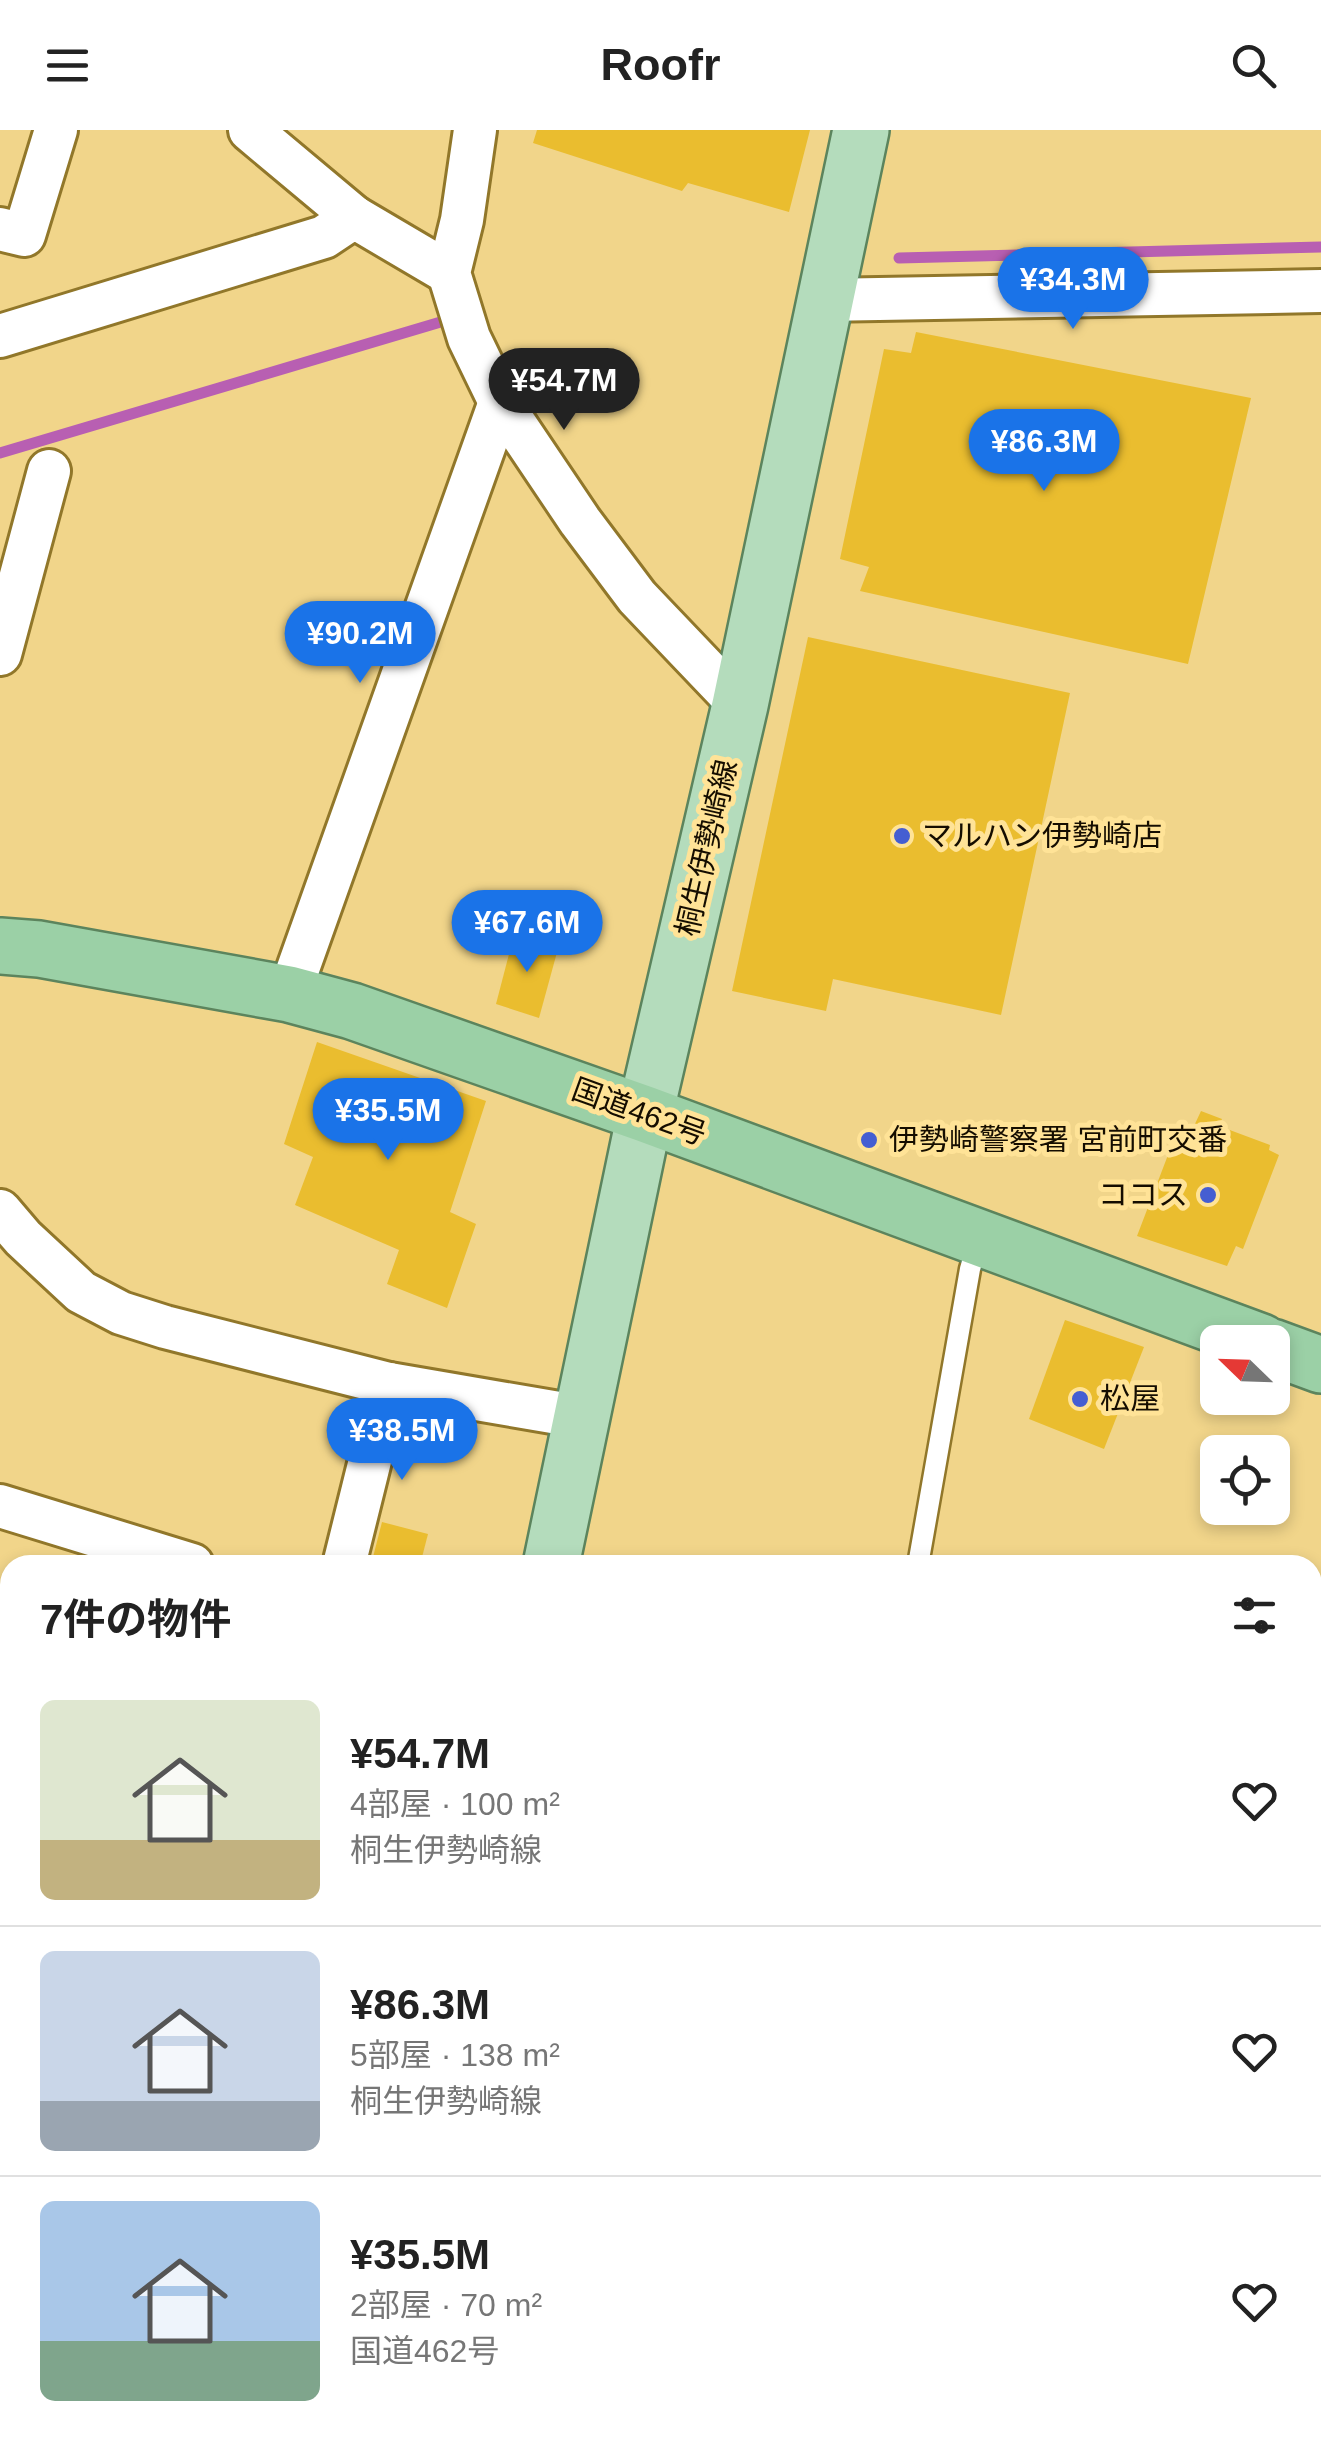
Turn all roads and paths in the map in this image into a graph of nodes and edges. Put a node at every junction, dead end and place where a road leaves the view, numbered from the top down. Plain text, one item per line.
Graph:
1 (56, 130) edge
2 (250, 130) edge
3 (475, 130) edge
4 (860, 130) edge
5 (354, 217) junction
6 (0, 229) edge
7 (449, 273) junction
8 (1321, 291) edge
9 (823, 300) junction
10 (0, 336) edge
11 (500, 402) junction
12 (49, 471) dead end
13 (0, 654) edge
14 (740, 705) junction
15 (0, 946) edge
16 (288, 994) junction
17 (645, 1114) junction
18 (8, 1230) edge
19 (979, 1237) junction
20 (1215, 1325) edge
21 (1290, 1354) edge
22 (1321, 1365) edge
23 (389, 1384) junction
24 (582, 1418) junction
25 (0, 1506) edge
26 (159, 1555) edge
27 (346, 1555) edge
28 (553, 1555) edge
29 (920, 1555) edge

1 - 6 street
2 - 5 street
3 - 7 street
4 - 9 main road, 桐生伊勢崎線
5 - 7 street
5 - 10 street
7 - 11 street
8 - 9 street
9 - 14 main road, 桐生伊勢崎線
11 - 14 street
11 - 16 street
12 - 13 street
14 - 17 main road, 桐生伊勢崎線
15 - 16 highway, 国道462号
16 - 17 highway, 国道462号
17 - 19 highway, 国道462号
17 - 24 main road, 桐生伊勢崎線
18 - 23 street
19 - 20 highway, 国道462号
19 - 29 lane
21 - 22 highway
23 - 24 street
23 - 27 street
24 - 28 main road, 桐生伊勢崎線
25 - 26 street

